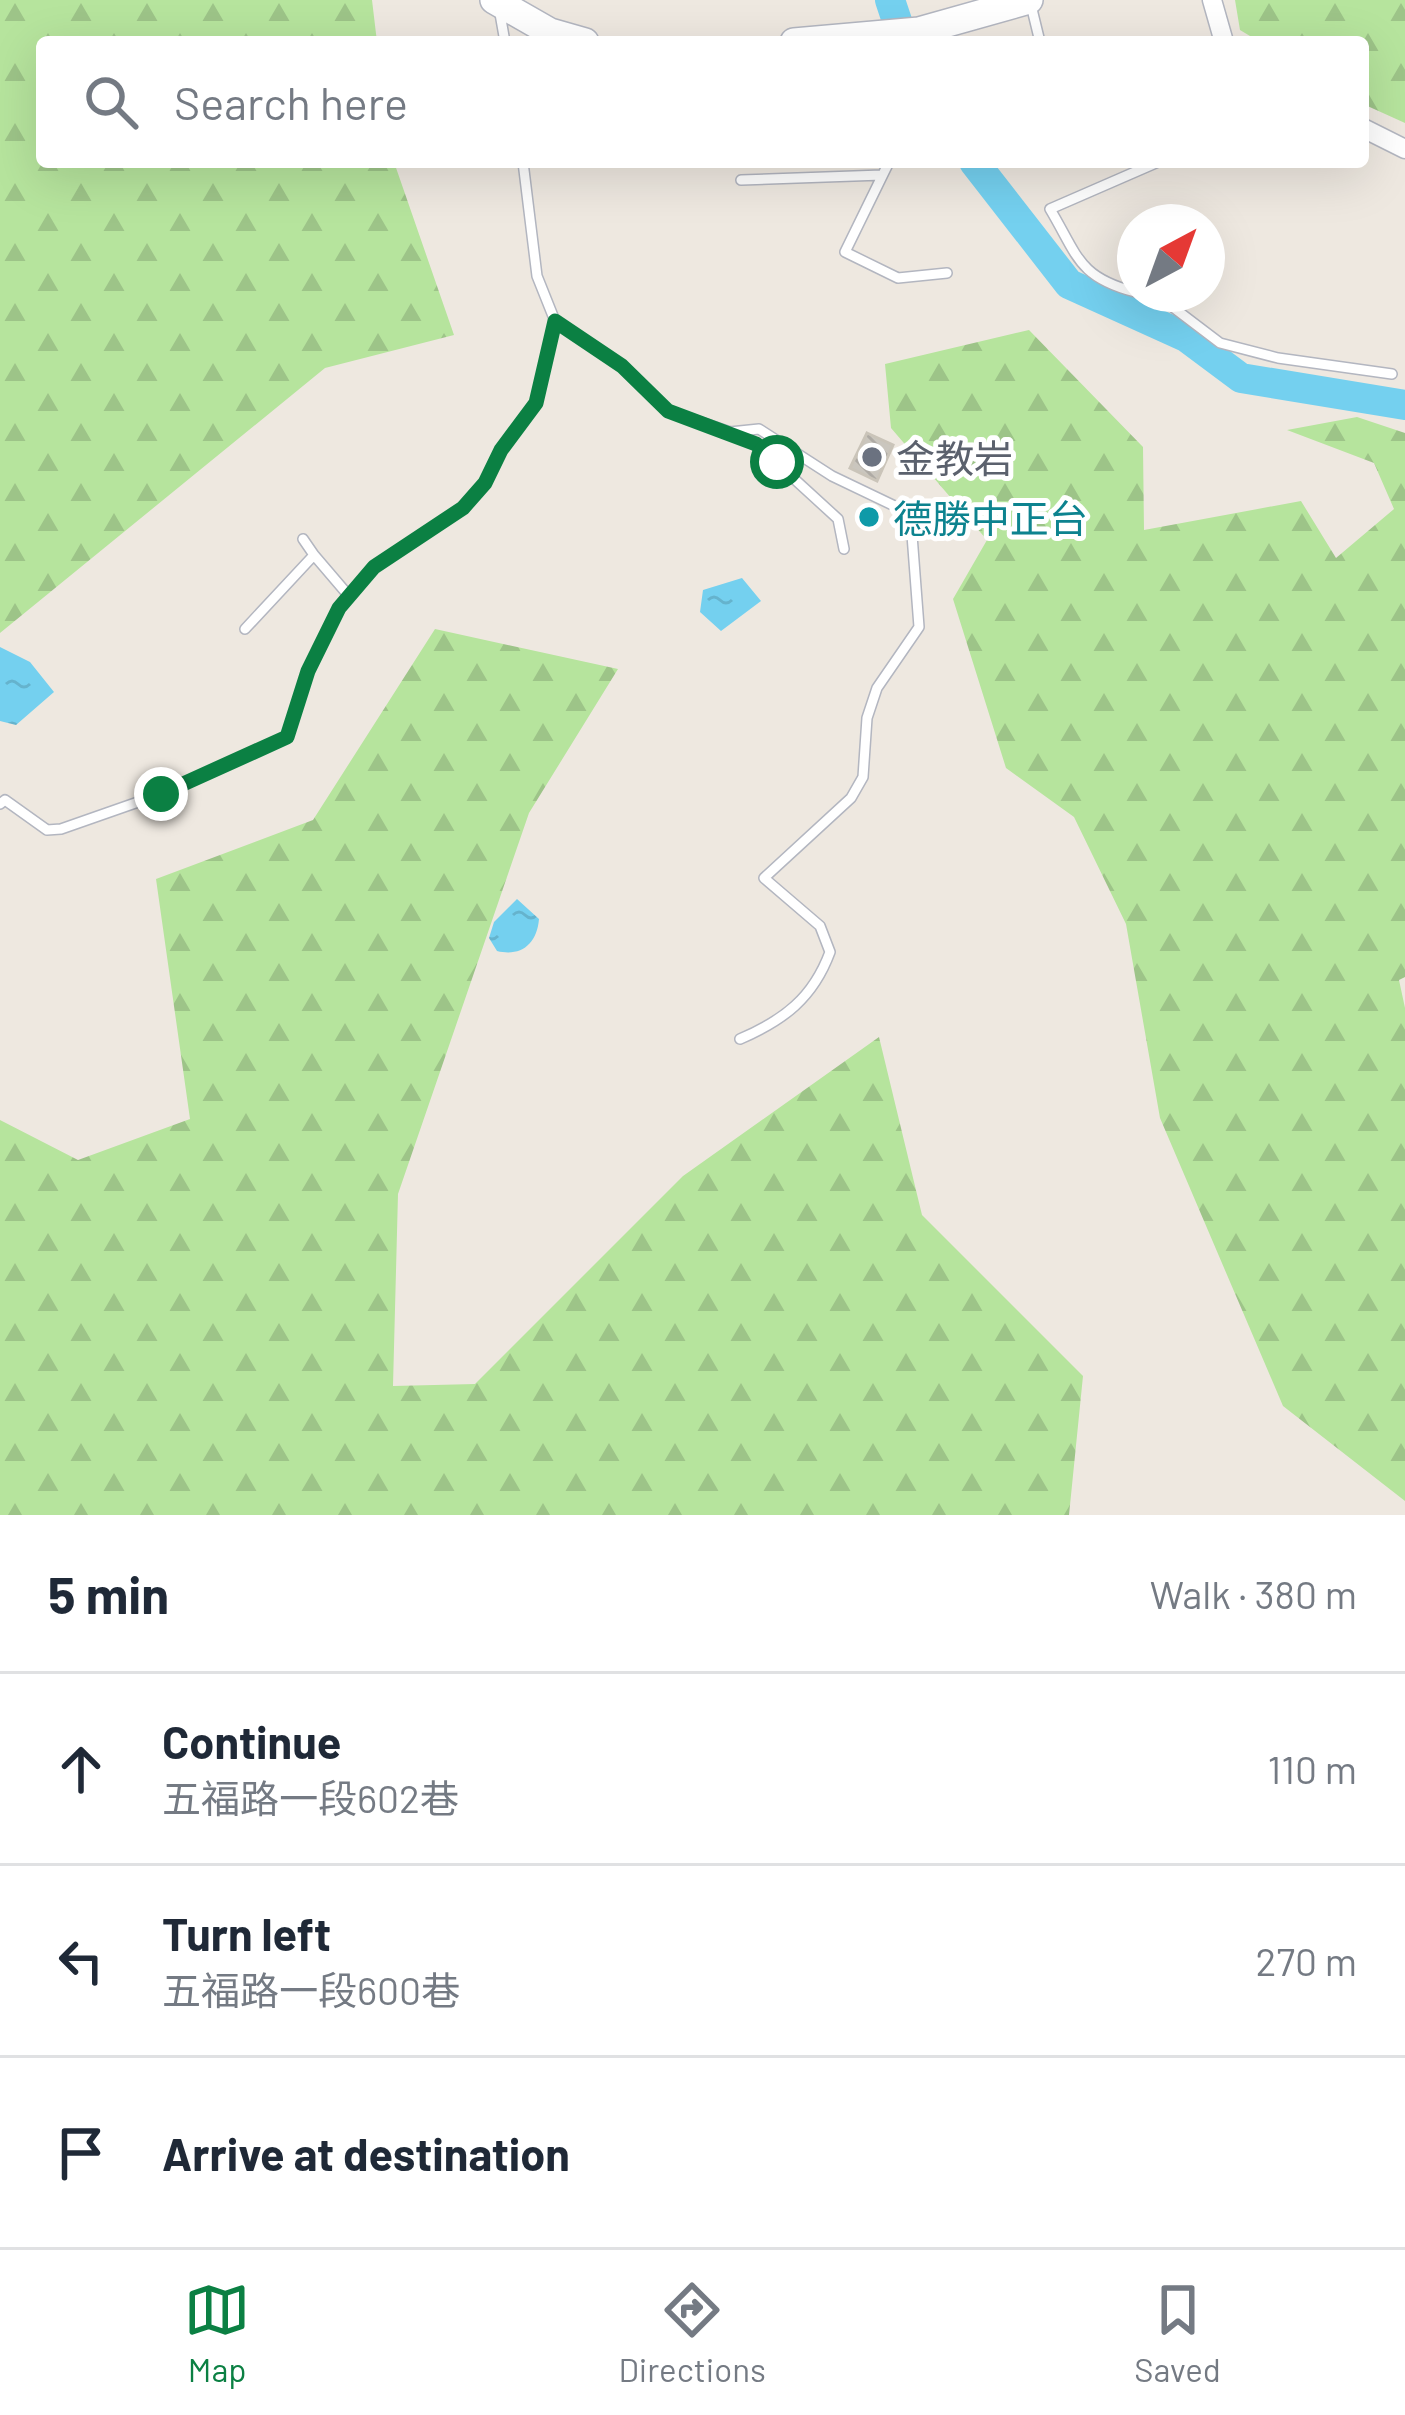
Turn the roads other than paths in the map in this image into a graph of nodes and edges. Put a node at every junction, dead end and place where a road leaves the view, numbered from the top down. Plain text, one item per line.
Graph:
1 (1029, 0) edge
2 (1212, 0) edge
3 (496, 2) edge
4 (504, 36) edge
5 (564, 36) edge
6 (925, 36) edge
7 (1038, 36) edge
8 (1221, 36) edge
9 (1369, 131) edge
10 (1405, 149) edge
11 (525, 168) edge
12 (886, 168) edge
13 (1125, 168) edge
14 (1137, 168) edge
15 (1120, 173) junction
16 (882, 176) junction
17 (741, 180) dead end
18 (947, 273) dead end
19 (1117, 288) edge
20 (1179, 312) edge
21 (555, 321) junction
22 (1392, 374) dead end
23 (730, 432) junction
24 (303, 539) dead end
25 (844, 549) dead end
26 (314, 555) junction
27 (350, 596) junction
28 (245, 629) dead end
29 (0, 804) edge
30 (740, 1039) dead end

1 - 6 main road
1 - 7 lane
2 - 8 street
3 - 4 lane
3 - 5 main road
9 - 10 street
11 - 21 lane
12 - 16 lane
13 - 15 lane
14 - 15 lane
15 - 19 lane
16 - 17 lane
16 - 18 lane
20 - 22 lane
21 - 23 lane
21 - 27 lane
23 - 25 lane
23 - 30 lane
24 - 26 lane
26 - 27 lane
26 - 28 lane
27 - 29 lane

